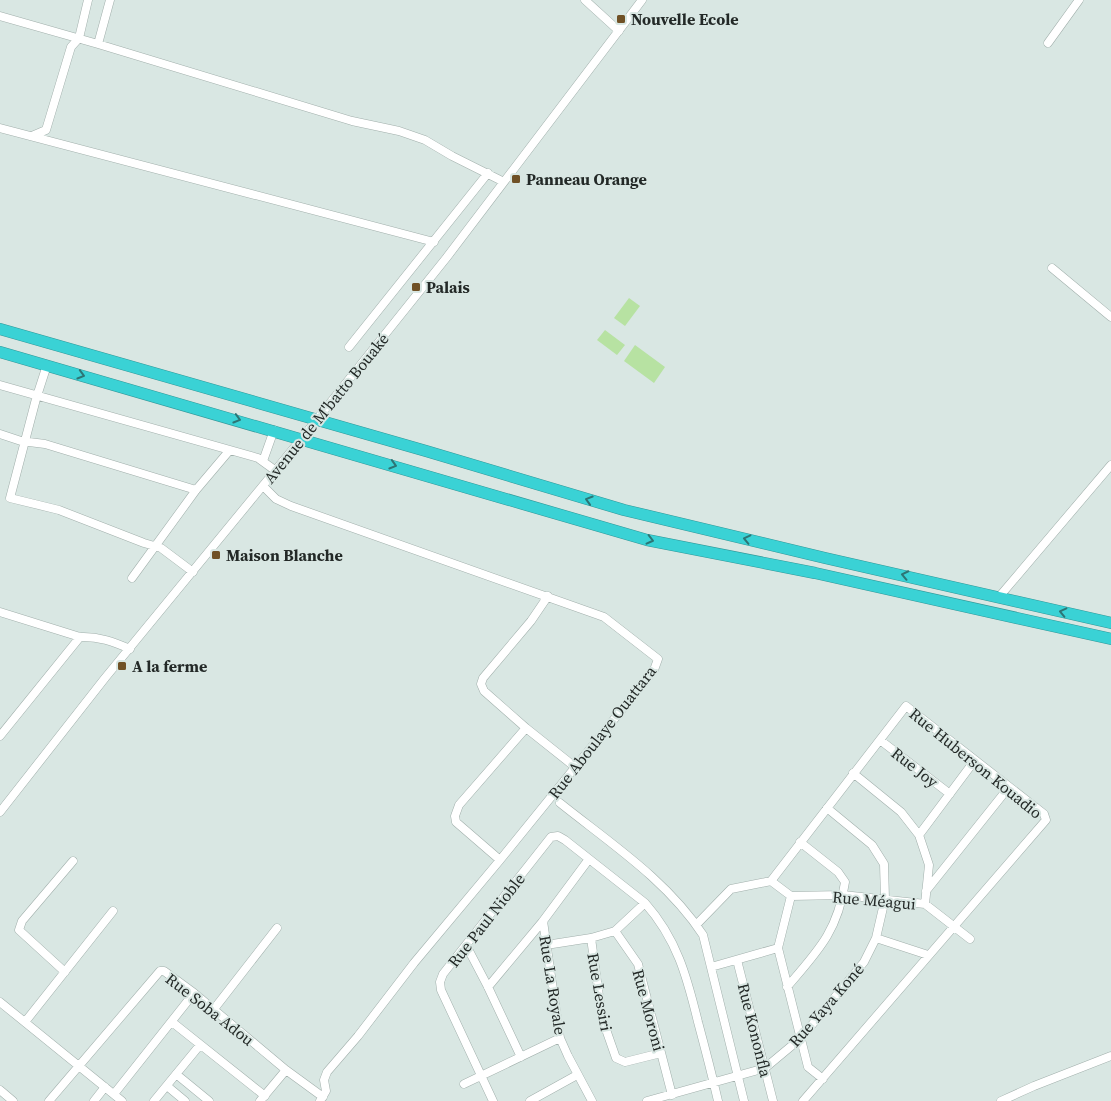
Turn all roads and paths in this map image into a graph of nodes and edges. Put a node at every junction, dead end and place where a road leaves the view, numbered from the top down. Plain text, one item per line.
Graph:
1 (88, 0) edge
2 (110, 0) edge
3 (585, 0) edge
4 (642, 0) edge
5 (1079, 0) edge
6 (0, 16) edge
7 (619, 31) junction
8 (79, 38) junction
9 (1048, 43) dead end
10 (98, 44) junction
11 (0, 128) edge
12 (32, 136) junction
13 (488, 173) junction
14 (504, 182) junction
15 (434, 242) junction
16 (1052, 268) dead end
17 (1111, 317) edge
18 (0, 329) edge
19 (349, 347) dead end
20 (0, 352) edge
21 (47, 365) junction
22 (0, 385) edge
23 (37, 395) junction
24 (317, 420) junction
25 (274, 430) junction
26 (0, 434) edge
27 (302, 438) junction
28 (26, 442) junction
29 (229, 451) junction
30 (264, 461) junction
31 (1111, 465) edge
32 (276, 471) junction
33 (263, 486) junction
34 (196, 490) junction
35 (154, 546) junction
36 (193, 572) junction
37 (132, 578) dead end
38 (548, 596) junction
39 (999, 597) junction
40 (0, 612) edge
41 (1111, 622) edge
42 (80, 637) junction
43 (1111, 639) edge
44 (130, 649) junction
45 (526, 728) junction
46 (0, 736) edge
47 (880, 740) junction
48 (975, 760) junction
49 (575, 767) junction
50 (853, 773) junction
51 (1009, 787) junction
52 (950, 794) junction
53 (560, 803) dead end
54 (827, 808) junction
55 (1, 811) edge
56 (919, 835) junction
57 (800, 842) junction
58 (589, 858) junction
59 (500, 860) junction
60 (73, 861) dead end
61 (771, 880) junction
62 (926, 891) junction
63 (843, 895) junction
64 (791, 896) junction
65 (885, 899) junction
66 (645, 903) junction
67 (925, 904) junction
68 (113, 912) dead end
69 (543, 921) junction
70 (696, 925) junction
71 (953, 926) junction
72 (277, 928) dead end
73 (615, 931) junction
74 (591, 938) junction
75 (876, 938) junction
76 (970, 940) dead end
77 (466, 945) junction
78 (546, 946) junction
79 (778, 948) junction
80 (928, 955) junction
81 (737, 960) junction
82 (711, 967) junction
83 (65, 972) junction
84 (488, 987) junction
85 (787, 987) junction
86 (194, 993) junction
87 (0, 1002) edge
88 (214, 1009) junction
89 (25, 1022) junction
90 (172, 1022) junction
91 (560, 1038) junction
92 (801, 1038) junction
93 (200, 1045) junction
94 (661, 1053) junction
95 (1111, 1056) edge
96 (521, 1057) junction
97 (79, 1066) junction
98 (765, 1068) junction
99 (286, 1070) junction
100 (176, 1074) junction
101 (577, 1075) junction
102 (481, 1076) junction
103 (738, 1076) junction
104 (823, 1079) junction
105 (714, 1083) junction
106 (464, 1084) dead end
107 (167, 1086) junction
108 (105, 1087) junction
109 (0, 1090) edge
110 (114, 1094) junction
111 (672, 1094) junction
112 (262, 1098) edge
113 (322, 1099) edge
114 (13, 1101) edge
115 (49, 1101) edge
116 (94, 1101) edge
117 (122, 1101) edge
118 (154, 1101) edge
119 (185, 1101) edge
120 (209, 1101) edge
121 (493, 1101) edge
122 (530, 1101) edge
123 (592, 1101) edge
124 (647, 1101) edge
125 (718, 1101) edge
126 (744, 1101) edge
127 (773, 1101) edge
128 (803, 1101) edge
129 (1001, 1101) edge

1 - 8 street
2 - 10 street
3 - 7 street
4 - 7 street, Avenue de M'batto Bouaké
5 - 9 street
6 - 8 street
7 - 14 street, Avenue de M'batto Bouaké
8 - 10 street
8 - 12 street
10 - 13 street
11 - 12 street
12 - 15 street
13 - 14 street
13 - 15 street
14 - 24 street, Avenue de M'batto Bouaké
15 - 19 street
16 - 17 street
18 - 24 highway
20 - 21 highway
21 - 23 street
21 -> 25 highway
22 - 23 street
23 - 28 street
23 - 29 street
24 - 27 street, Avenue de M'batto Bouaké
39 -> 24 highway
25 - 27 highway
25 - 30 street
26 - 28 street
27 - 32 street, Avenue de M'batto Bouaké
27 -> 43 highway
28 - 34 street
28 - 35 street
29 - 30 street
29 - 34 street
30 - 32 street
31 - 39 street
32 - 33 street, Avenue de M'batto Bouaké
33 - 36 street, Avenue de M'batto Bouaké
33 - 38 street, Rue Aboulaye Ouattara
34 - 35 street
35 - 36 street
35 - 37 street
36 - 44 street, Avenue de M'batto Bouaké
38 - 45 street
38 - 49 street, Rue Aboulaye Ouattara
41 -> 39 highway
40 - 42 street
42 - 44 street
42 - 46 street
44 - 55 street, Avenue de M'batto Bouaké
45 - 49 street
45 - 59 street
47 - 48 street, Rue Huberson Kouadio
47 - 50 street, Rue Huberson Kouadio
47 - 52 street, Rue Joy
48 - 51 street, Rue Huberson Kouadio
48 - 52 street
49 - 59 street, Rue Aboulaye Ouattara
50 - 54 street, Rue Huberson Kouadio
50 - 56 street
51 - 62 street
51 - 71 street, Rue Huberson Kouadio
52 - 56 street
53 - 70 street
54 - 57 street, Rue Huberson Kouadio
54 - 65 street, Rue Yaya Koné
56 - 62 street
57 - 61 street, Rue Huberson Kouadio
57 - 63 street
58 - 66 street, Rue Paul Nioble
58 - 69 street
58 - 77 street, Rue Paul Nioble
59 - 113 street, Rue Aboulaye Ouattara
60 - 83 street
61 - 64 street
61 - 70 street
62 - 67 street
63 - 64 street, Rue Méagui
63 - 65 street, Rue Méagui
63 - 85 street
64 - 79 street
65 - 67 street, Rue Méagui
65 - 75 street, Rue Yaya Koné
66 - 73 street
66 - 105 street, Rue Paul Nioble
67 - 71 street, Rue Méagui
68 - 83 street
69 - 78 street, Rue La Royale
69 - 84 street
70 - 82 street
71 - 76 street, Rue Méagui
71 - 80 street, Rue Huberson Kouadio
72 - 88 street
73 - 74 street
73 - 94 street, Rue Moroni
74 - 78 street
74 - 94 street, Rue Lessiri
75 - 80 street
75 - 92 street, Rue Yaya Koné
77 - 84 street
77 - 102 street, Rue Paul Nioble
78 - 91 street, Rue La Royale
79 - 81 street
79 - 85 street
80 - 104 street, Rue Huberson Kouadio
81 - 82 street
81 - 98 street, Rue Kononfla
82 - 103 street
83 - 89 street
84 - 96 street
85 - 92 street
86 - 88 street, Rue Soba Adou
86 - 90 street
86 - 97 street, Rue Soba Adou
87 - 89 street
88 - 99 street, Rue Soba Adou
89 - 97 street
90 - 93 street
90 - 110 street
91 - 96 street
91 - 101 street, Rue La Royale
92 - 98 street, Rue Yaya Koné
92 - 104 street
93 - 100 street
93 - 112 street
94 - 111 street, Rue Moroni
95 - 129 street
96 - 102 street
97 - 108 street
97 - 115 street, Rue Soba Adou
98 - 103 street, Rue Yaya Koné
98 - 127 street, Rue Kononfla
99 - 112 street
99 - 113 street, Rue Soba Adou
100 - 107 street
100 - 120 street
101 - 122 street
101 - 123 street, Rue La Royale
102 - 106 street
102 - 121 street
103 - 105 street, Rue Yaya Koné
103 - 126 street
104 - 128 street, Rue Huberson Kouadio
105 - 111 street, Rue Yaya Koné
105 - 125 street, Rue Paul Nioble
107 - 118 street
107 - 119 street
108 - 110 street
108 - 116 street
109 - 114 street
110 - 117 street
111 - 124 street, Rue Yaya Koné

